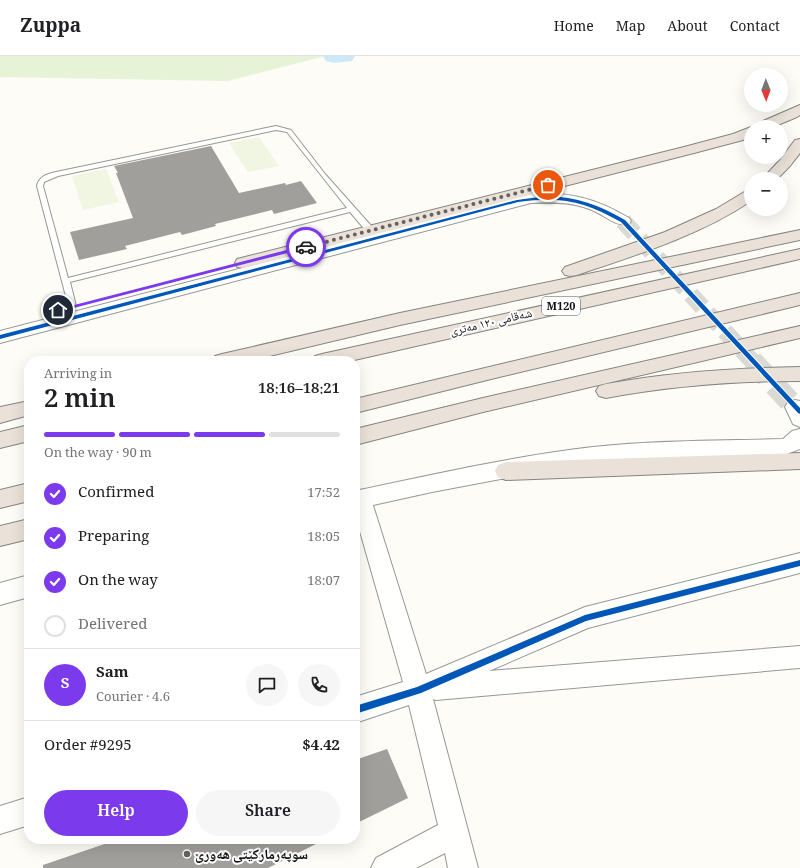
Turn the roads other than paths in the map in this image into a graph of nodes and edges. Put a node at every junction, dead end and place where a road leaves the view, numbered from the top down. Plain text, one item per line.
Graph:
1 (800, 109) edge
2 (778, 120) edge
3 (744, 134) edge
4 (800, 144) edge
5 (776, 172) edge
6 (744, 198) edge
7 (352, 210) junction
8 (623, 221) tunnel mouth
9 (370, 230) junction
10 (800, 235) edge
11 (800, 254) edge
12 (243, 263) joint
13 (65, 282) junction
14 (800, 299) edge
15 (72, 306) junction
16 (0, 325) edge
17 (800, 332) edge
18 (0, 337) edge
19 (224, 356) edge
20 (243, 356) edge
21 (344, 356) edge
22 (800, 374) edge
23 (360, 405) edge
24 (24, 409) edge
25 (0, 415) edge
26 (24, 434) edge
27 (360, 437) edge
28 (800, 437) edge
29 (0, 440) edge
30 (360, 448) edge
31 (800, 461) edge
32 (506, 470) junction
33 (24, 493) edge
34 (0, 499) edge
35 (360, 500) edge
36 (360, 506) edge
37 (24, 530) edge
38 (0, 536) edge
39 (800, 563) edge
40 (24, 587) edge
41 (0, 594) edge
42 (800, 657) edge
43 (418, 690) junction
44 (360, 708) edge
45 (24, 813) edge
46 (0, 820) edge
47 (456, 832) junction
48 (386, 868) edge
49 (463, 868) edge

1 - 2 highway
3 - 9 highway
4 - 5 highway
6 - 19 highway
7 - 9 lane
7 - 13 lane
7 - 13 lane
8 - 18 street
9 - 12 highway
10 - 20 highway
11 - 21 highway, شەقامی ١٢٠ مەتری / M120
12 - 15 street
13 - 15 lane
14 - 23 highway
15 - 16 street
17 - 27 highway
22 - 30 highway
24 - 25 highway
26 - 29 highway
28 - 32 street
31 - 32 highway
32 - 35 street
33 - 34 highway
36 - 43 street
37 - 38 highway
39 - 43 street
40 - 41 street
42 - 43 street
43 - 44 street
43 - 47 street
45 - 46 street
47 - 48 street
47 - 49 street

